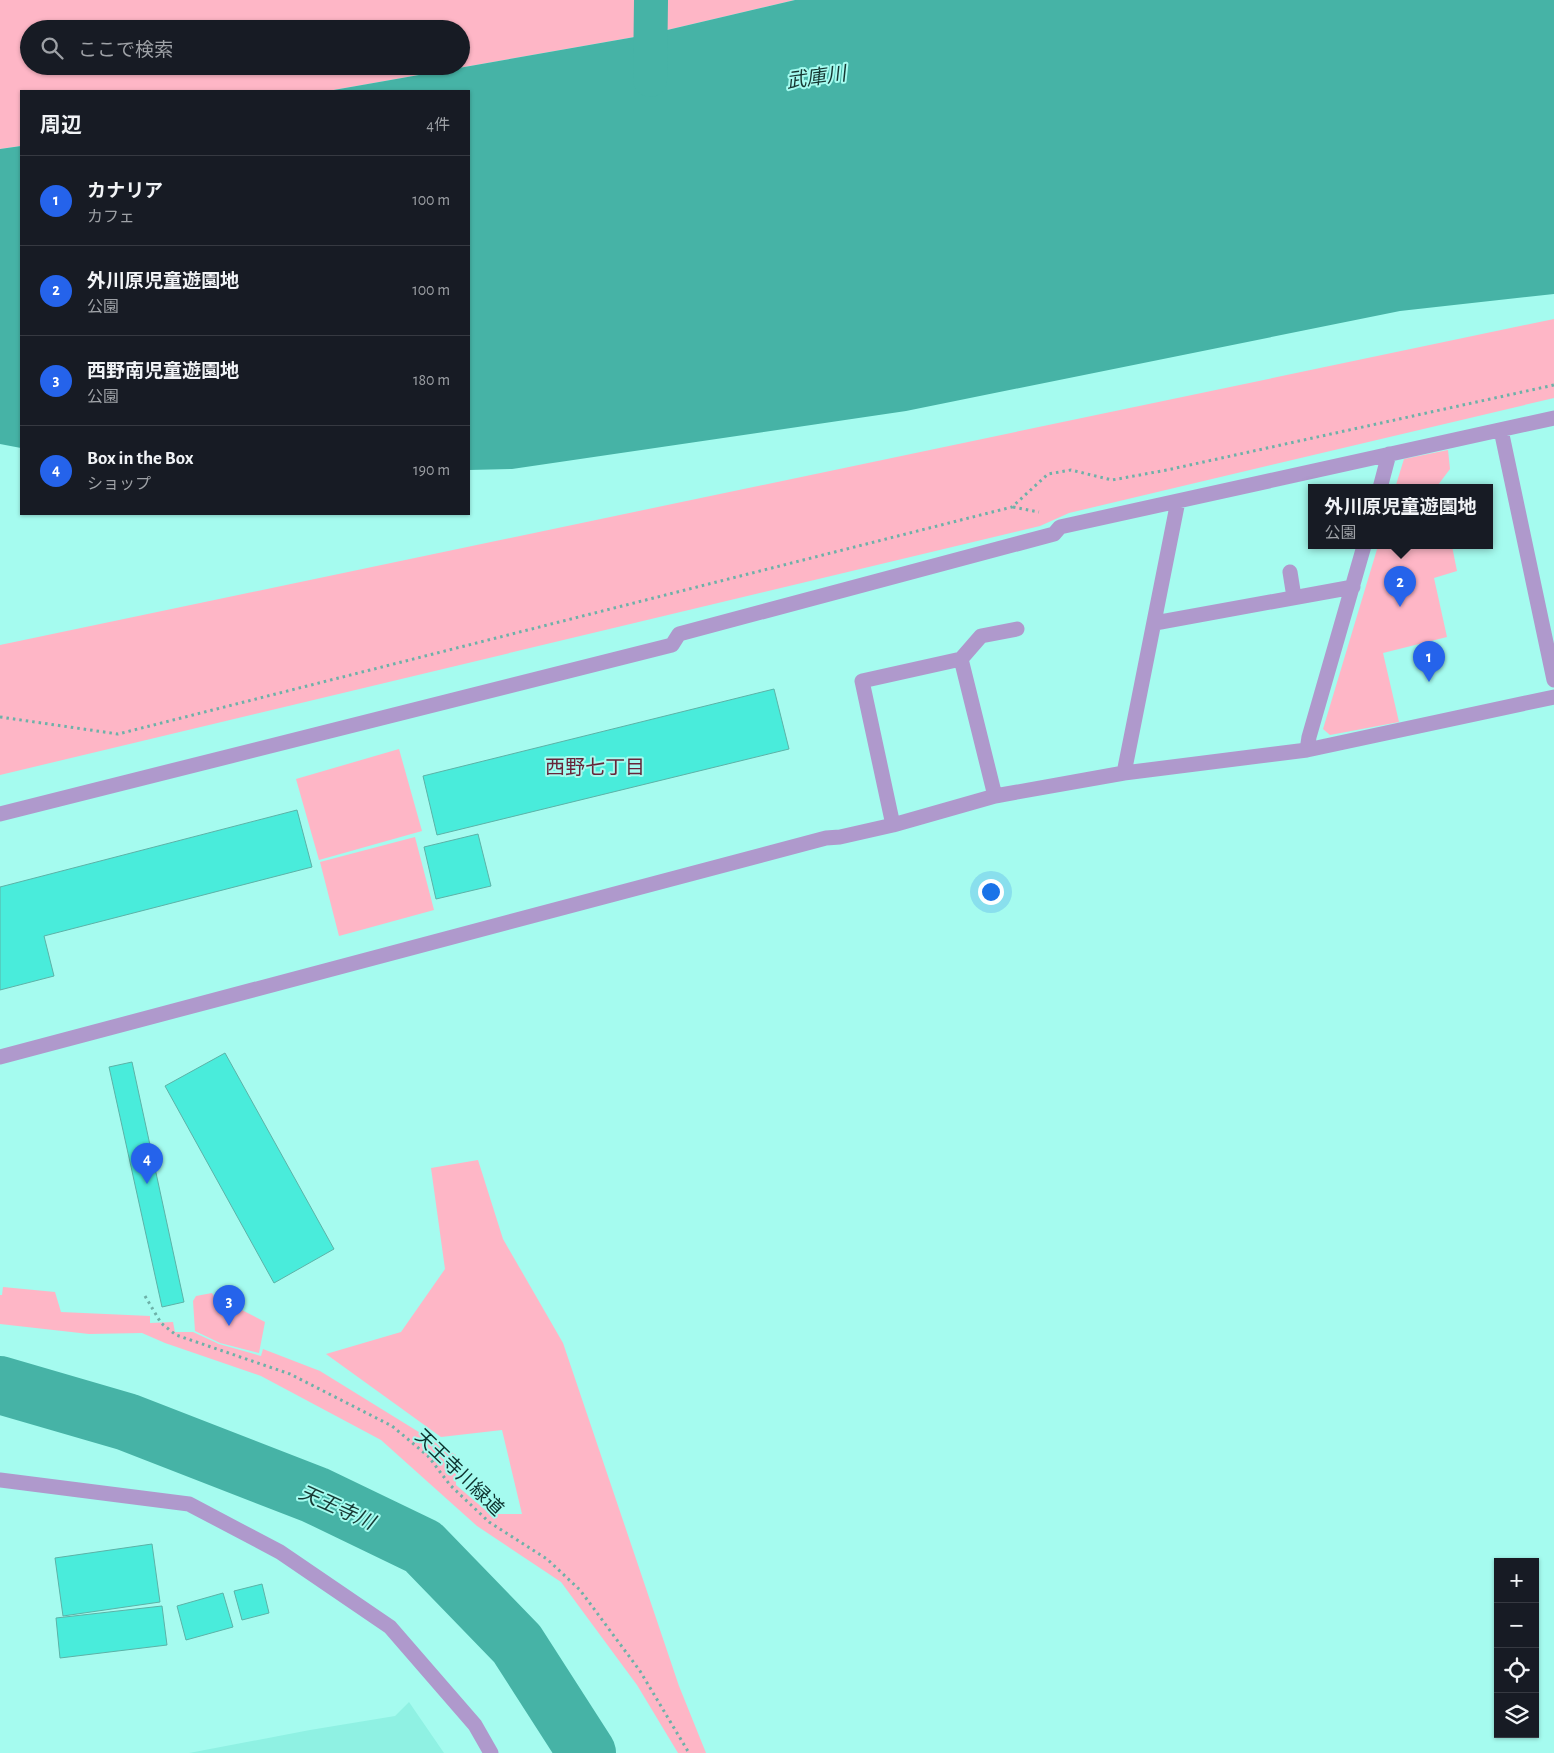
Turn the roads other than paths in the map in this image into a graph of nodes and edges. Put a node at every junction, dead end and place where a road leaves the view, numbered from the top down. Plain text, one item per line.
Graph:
1 (1554, 418) edge
2 (1501, 430) junction
3 (1389, 454) junction
4 (1381, 484) edge
5 (1178, 501) junction
6 (1363, 549) edge
7 (1290, 572) dead end
8 (1353, 587) junction
9 (1294, 597) junction
10 (1155, 623) junction
11 (1017, 629) dead end
12 (961, 659) junction
13 (1554, 680) edge
14 (1554, 697) edge
15 (1307, 750) junction
16 (1124, 773) junction
17 (995, 796) junction
18 (0, 814) edge
19 (893, 825) junction
20 (0, 1057) edge
21 (0, 1480) edge
22 (491, 1753) edge

1 - 2 street
2 - 3 street
2 - 13 street
3 - 4 street
3 - 5 street
5 - 10 street
5 - 18 street
6 - 8 street
7 - 9 street
8 - 9 street
8 - 15 street
9 - 10 street
10 - 16 street
11 - 12 street
12 - 17 street
12 - 19 street
14 - 15 street
15 - 16 street
16 - 17 street
17 - 19 street
19 - 20 street
21 - 22 street

